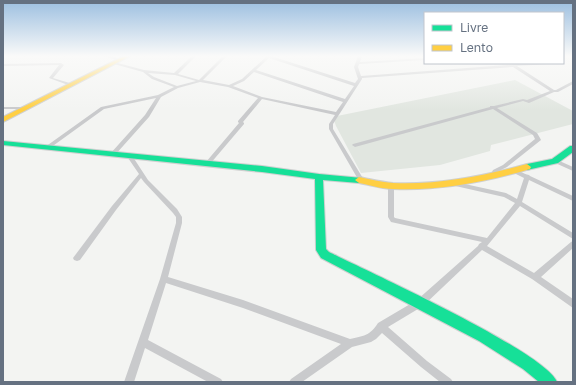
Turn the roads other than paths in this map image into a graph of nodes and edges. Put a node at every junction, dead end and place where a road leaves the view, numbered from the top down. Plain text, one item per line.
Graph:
1 (54, 74) edge
2 (94, 74) edge
3 (150, 74) edge
4 (176, 74) edge
5 (207, 74) edge
6 (250, 74) edge
7 (263, 74) edge
8 (323, 74) edge
9 (359, 74) edge
10 (402, 74) edge
11 (526, 74) edge
12 (360, 77) junction
13 (200, 81) junction
14 (573, 82) edge
15 (72, 85) junction
16 (356, 85) junction
17 (229, 86) junction
18 (177, 87) junction
19 (553, 91) junction
20 (159, 96) junction
21 (261, 98) junction
22 (346, 101) junction
23 (492, 107) junction
24 (3, 108) edge
25 (27, 108) junction
26 (337, 114) junction
27 (3, 120) edge
28 (3, 143) edge
29 (355, 145) dead end
30 (48, 147) junction
31 (573, 148) edge
32 (113, 154) junction
33 (129, 155) junction
34 (555, 160) junction
35 (208, 164) junction
36 (573, 169) edge
37 (512, 170) junction
38 (141, 175) junction
39 (493, 176) junction
40 (527, 176) junction
41 (319, 177) junction
42 (361, 180) junction
43 (451, 183) junction
44 (391, 186) junction
45 (573, 199) edge
46 (518, 204) junction
47 (573, 236) edge
48 (485, 244) junction
49 (573, 244) edge
50 (77, 258) dead end
51 (535, 277) junction
52 (164, 279) junction
53 (420, 303) junction
54 (573, 304) edge
55 (381, 326) junction
56 (143, 342) junction
57 (350, 343) junction
58 (129, 382) edge
59 (218, 382) edge
60 (294, 382) edge
61 (448, 382) edge
62 (550, 382) edge

1 - 15 street
2 - 15 main road
3 - 18 street
4 - 13 street
5 - 13 street
6 - 17 street
7 - 22 street
8 - 16 street
9 - 12 street
10 - 12 street
11 - 19 street
12 - 16 street
13 - 17 street
13 - 18 street
14 - 19 street
15 - 25 main road
16 - 22 street
17 - 21 street
18 - 20 street
19 - 23 street
20 - 30 street
20 - 32 street
21 - 26 street
21 - 35 street
22 - 26 street
23 - 29 street
23 - 39 street
24 - 25 street
25 - 27 main road
26 - 42 street
28 - 30 main road
30 - 32 main road
31 - 34 main road
32 - 33 main road
33 - 35 main road
33 - 38 street
34 - 36 street
34 - 37 main road
35 - 41 main road
37 - 39 main road
37 - 40 street
38 - 50 street
38 - 52 street
39 - 43 main road
40 - 45 street
40 - 46 street
41 - 42 main road
41 - 53 main road
42 - 44 main road
43 - 44 main road
43 - 46 street
44 - 48 street
46 - 47 street
46 - 48 street
48 - 51 street
48 - 53 street
49 - 51 street
51 - 54 street
52 - 56 street
52 - 57 street
53 - 55 street
53 - 62 main road
55 - 57 street
55 - 61 street
56 - 58 street
56 - 59 street
57 - 60 street

